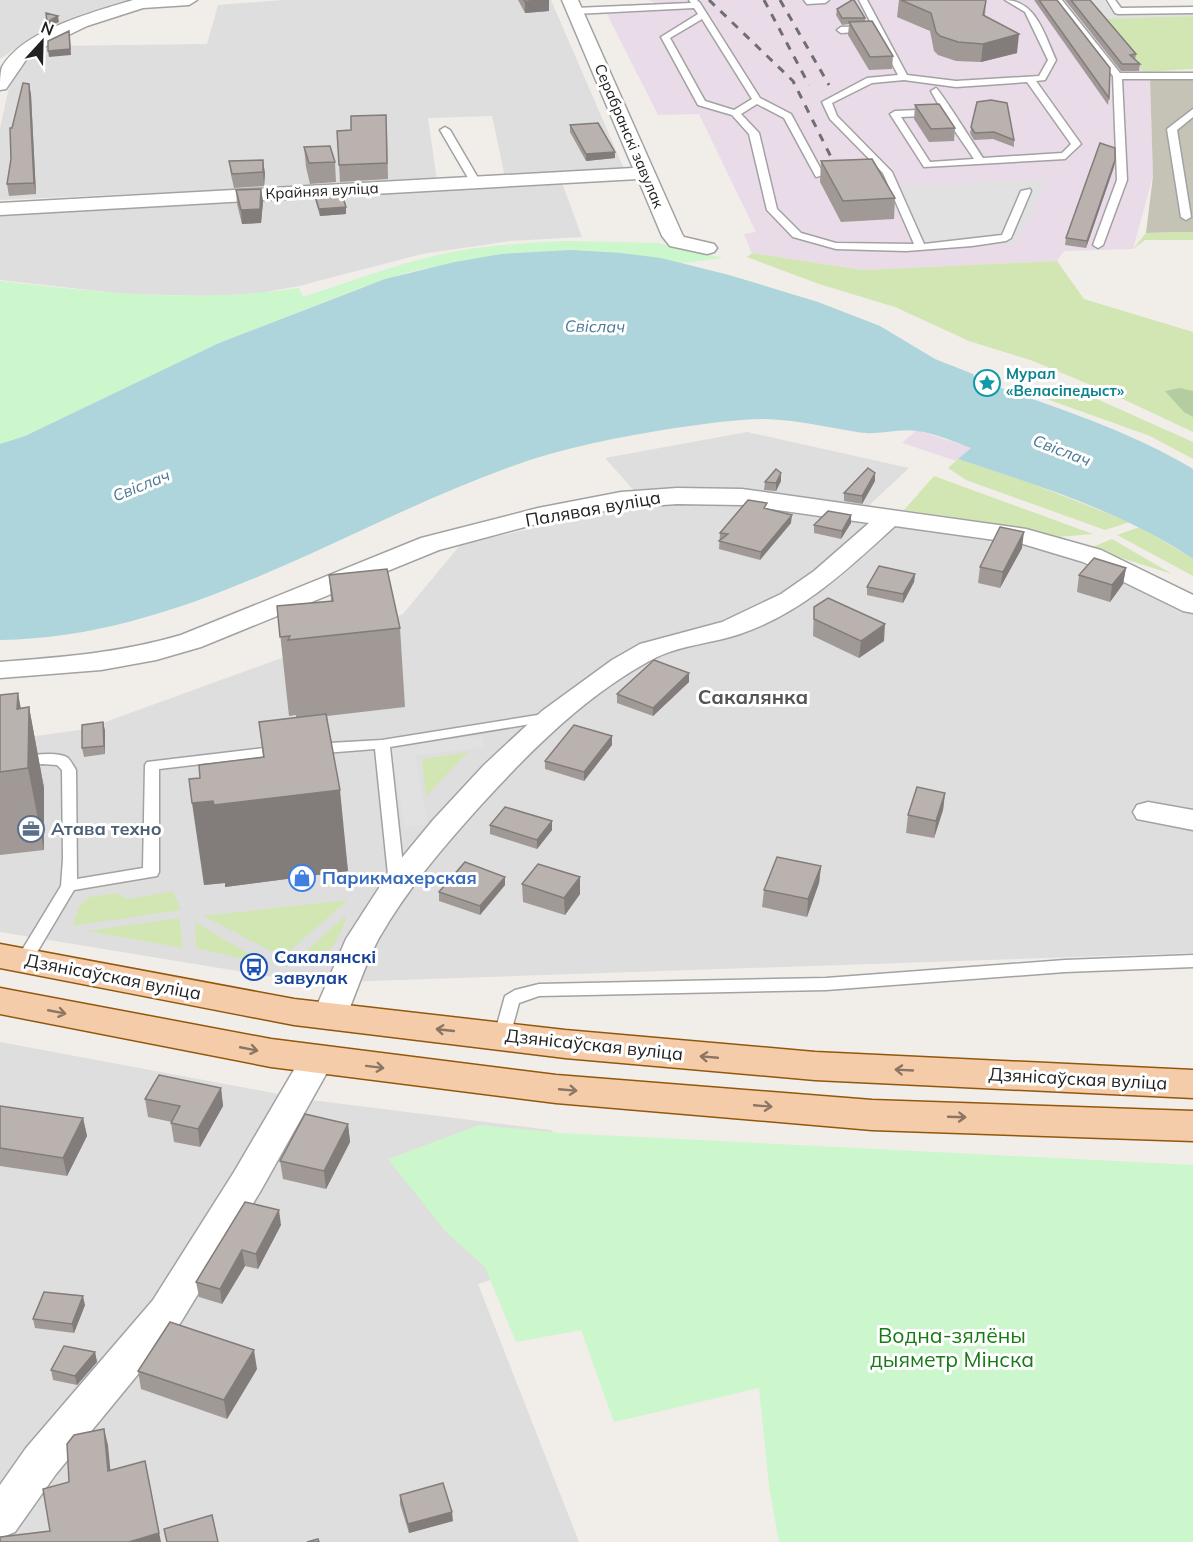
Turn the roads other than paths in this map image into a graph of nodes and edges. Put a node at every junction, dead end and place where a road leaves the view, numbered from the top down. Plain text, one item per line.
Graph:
1 (189, 0) edge
2 (825, 0) edge
3 (863, 0) edge
4 (1009, 0) edge
5 (1058, 0) edge
6 (1112, 0) edge
7 (1190, 0) edge
8 (807, 1) edge
9 (695, 2) edge
10 (1193, 4) edge
11 (573, 5) edge
12 (1193, 10) edge
13 (703, 15) junction
14 (878, 28) junction
15 (841, 30) dead end
16 (1118, 76) junction
17 (1193, 76) edge
18 (904, 77) junction
19 (1030, 79) junction
20 (0, 85) edge
21 (936, 91) dead end
22 (757, 100) junction
23 (735, 112) junction
24 (947, 112) junction
25 (1193, 112) edge
26 (445, 130) dead end
27 (981, 162) junction
28 (645, 173) junction
29 (819, 175) dead end
30 (476, 183) junction
31 (1026, 191) dead end
32 (0, 209) edge
33 (1186, 217) dead end
34 (1098, 245) dead end
35 (920, 247) junction
36 (707, 248) dead end
37 (888, 519) junction
38 (1193, 605) edge
39 (0, 669) edge
40 (552, 717) junction
41 (382, 744) junction
42 (0, 765) edge
43 (1148, 812) dead end
44 (1193, 820) edge
45 (397, 884) junction
46 (69, 886) junction
47 (1193, 961) edge
48 (20, 966) edge
49 (0, 993) edge
50 (0, 1001) edge
51 (329, 1017) junction
52 (503, 1036) junction
53 (317, 1060) junction
54 (1193, 1084) edge
55 (1193, 1126) edge
56 (0, 1519) edge

1 - 20 street
2 - 8 lane
3 - 14 lane
4 - 19 lane
5 - 16 lane
6 - 12 lane
7 - 10 lane
9 - 11 lane
9 - 13 lane
11 - 28 street, Серабранскі завулак
13 - 22 lane
13 - 23 lane
14 - 15 lane
14 - 18 lane
16 - 17 lane
16 - 34 lane
18 - 19 lane
18 - 35 lane
19 - 27 lane
21 - 24 lane
22 - 23 lane
22 - 29 lane
23 - 35 lane
24 - 27 lane
24 - 27 lane
25 - 33 lane
26 - 30 lane
28 - 30 street, Крайняя вуліца
28 - 36 street, Серабранскі завулак
30 - 32 street, Крайняя вуліца
31 - 35 lane
37 - 38 street, Палявая вуліца
37 - 39 street, Палявая вуліца
37 - 40 street
40 - 41 lane
40 - 45 street
41 - 45 lane
41 - 46 lane
42 - 46 lane
43 - 44 street
45 - 51 street
46 - 48 lane
47 - 52 lane
48 - 49 main road
48 - 51 main road, Дзянісаўская вуліца
50 -> 53 main road
52 -> 51 main road, Дзянісаўская вуліца
54 -> 52 main road, Дзянісаўская вуліца
53 -> 55 main road
53 - 56 street

